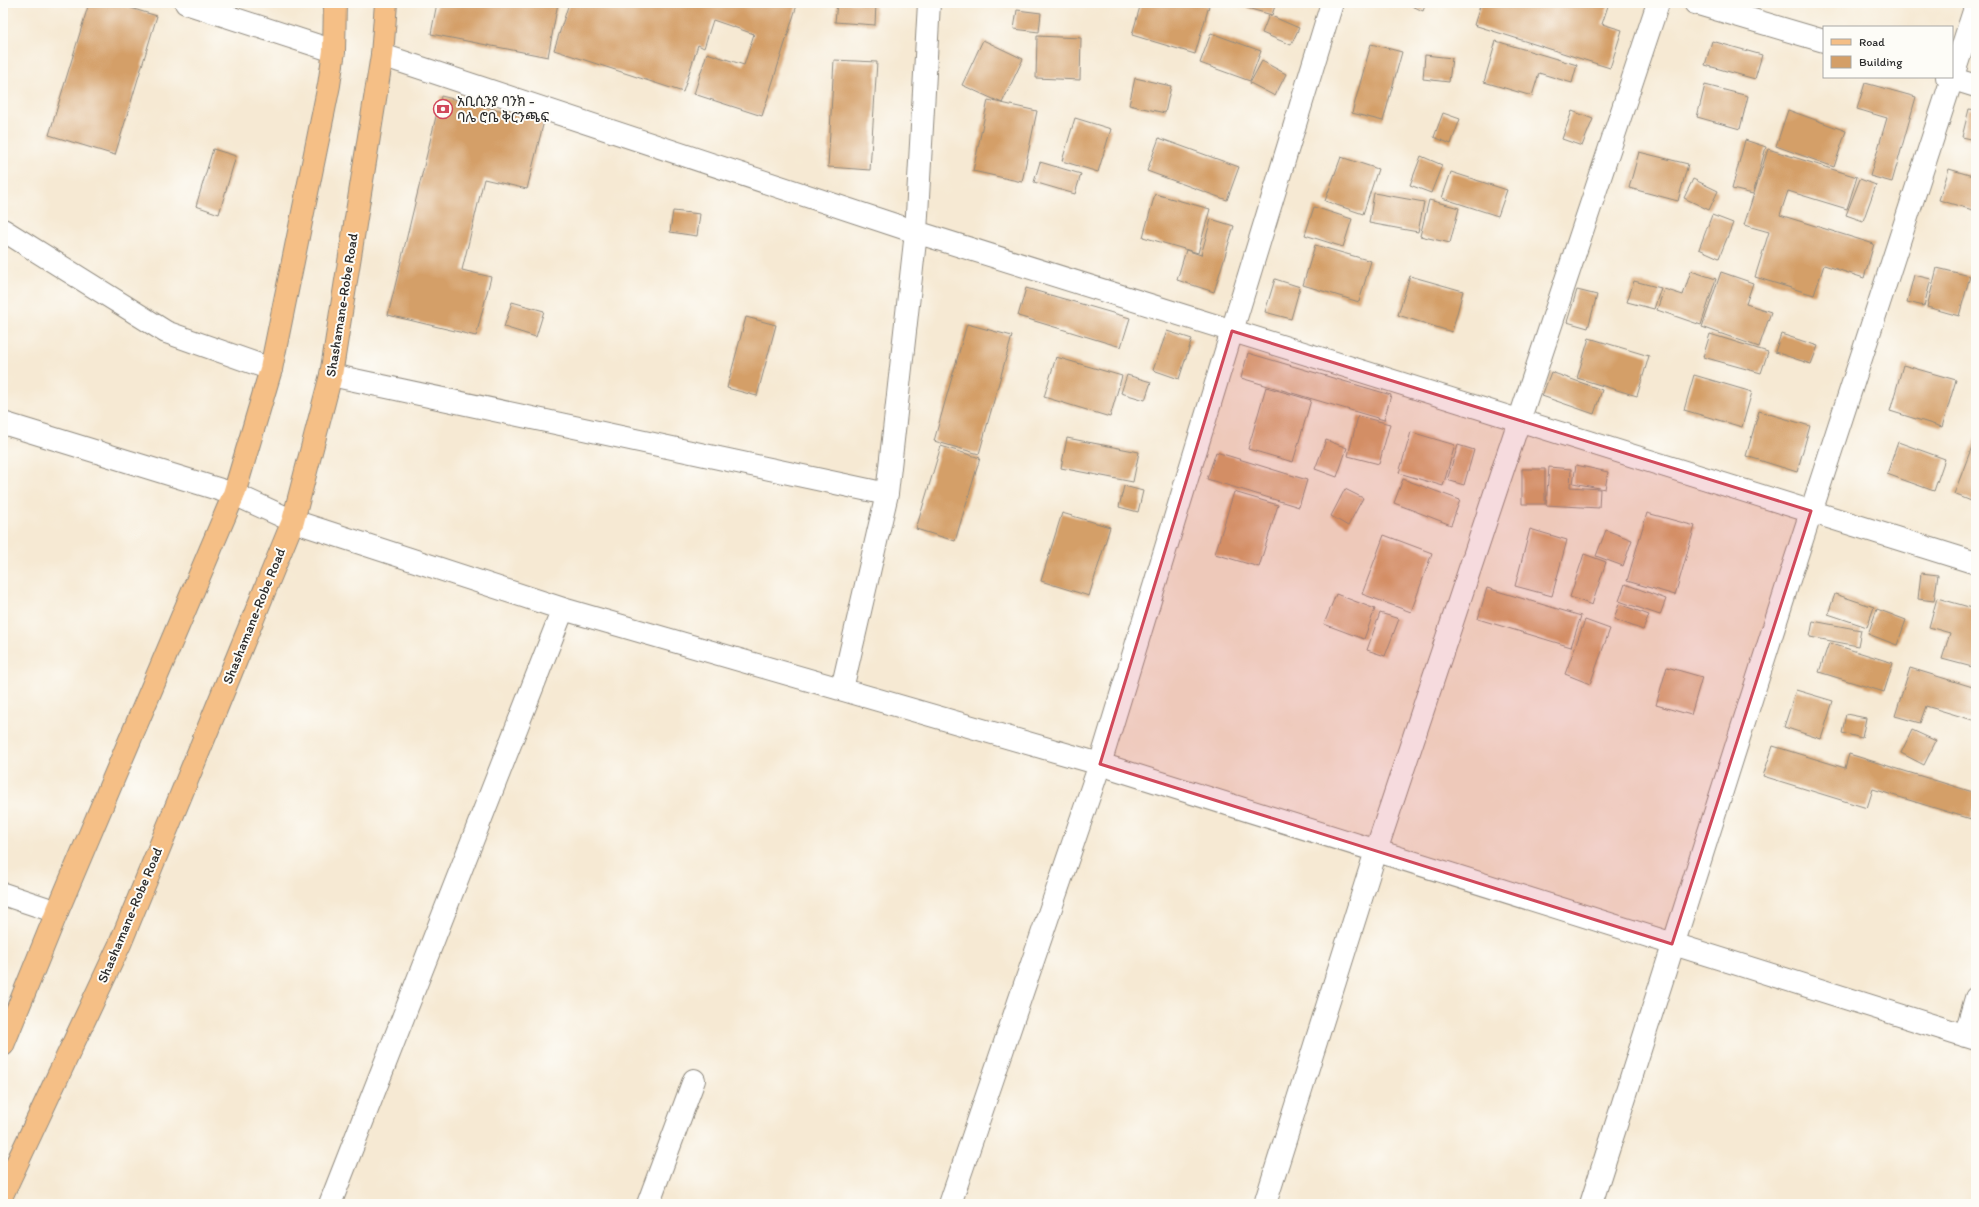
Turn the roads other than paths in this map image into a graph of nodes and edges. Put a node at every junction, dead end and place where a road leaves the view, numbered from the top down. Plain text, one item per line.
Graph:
1 (186, 3) edge
2 (335, 3) edge
3 (386, 3) edge
4 (929, 3) edge
5 (1332, 3) edge
6 (1658, 3) edge
7 (1695, 3) edge
8 (1976, 6) edge
9 (1823, 41) edge
10 (334, 51) junction
11 (382, 55) junction
12 (1953, 70) edge
13 (1950, 78) edge
14 (1976, 86) edge
15 (3, 230) edge
16 (916, 232) junction
17 (1232, 331) junction
18 (271, 369) junction
19 (331, 375) junction
20 (1520, 421) junction
21 (3, 423) edge
22 (234, 494) junction
23 (887, 494) junction
24 (1811, 512) junction
25 (292, 521) junction
26 (1976, 563) edge
27 (563, 609) junction
28 (842, 689) junction
29 (1100, 764) junction
30 (1376, 851) junction
31 (3, 894) edge
32 (57, 912) junction
33 (1672, 944) junction
34 (1976, 998) edge
35 (1970, 1038) edge
36 (3, 1045) edge
37 (694, 1080) dead end
38 (3, 1193) edge
39 (330, 1204) edge
40 (648, 1204) edge
41 (950, 1204) edge
42 (1265, 1204) edge
43 (1591, 1204) edge

1 - 10 street
2 - 10 main road
3 - 11 main road, Shashamane-Robe Road
4 - 16 street
5 - 17 street
6 - 20 street
7 - 9 street
8 - 12 street
10 - 18 main road
11 - 16 street
11 - 19 main road, Shashamane-Robe Road
13 - 14 street
13 - 24 street
15 - 18 street
16 - 17 street
16 - 23 street
17 - 20 street
17 - 29 street
18 - 22 main road
19 - 23 street
19 - 25 main road, Shashamane-Robe Road
20 - 24 street
20 - 30 street
21 - 22 street
22 - 25 street
22 - 32 main road
23 - 28 street
24 - 26 street
24 - 33 street
25 - 27 street
25 - 38 main road, Shashamane-Robe Road
27 - 28 street
27 - 39 street
28 - 29 street
29 - 30 street
29 - 41 street
30 - 33 street
30 - 42 street
31 - 32 street
32 - 36 main road
33 - 35 street
33 - 43 street
34 - 35 street
37 - 40 street

